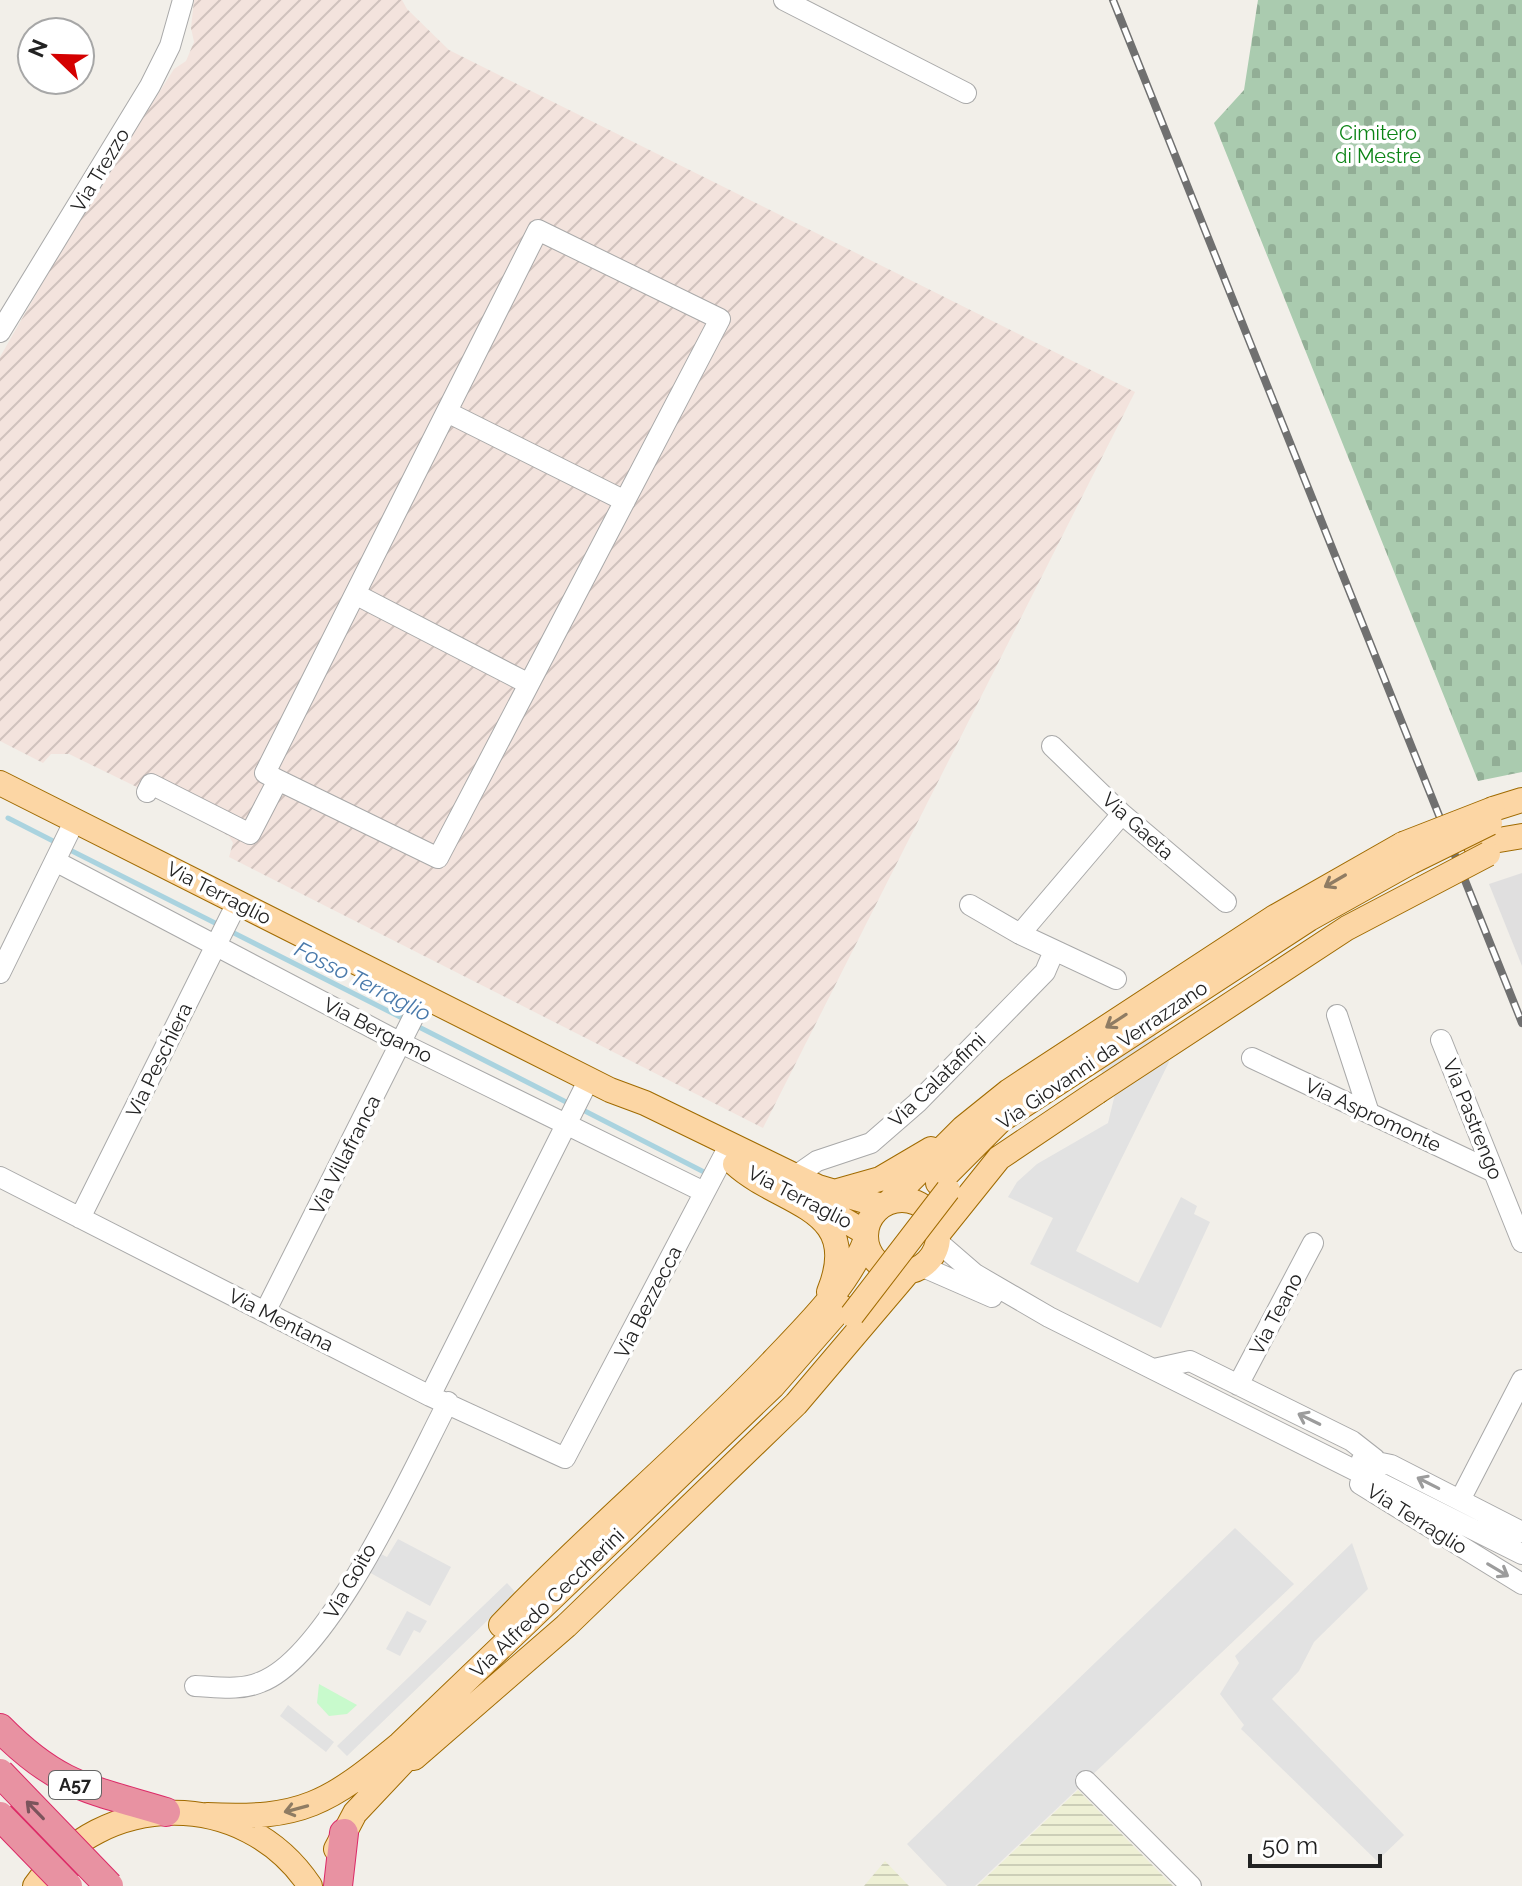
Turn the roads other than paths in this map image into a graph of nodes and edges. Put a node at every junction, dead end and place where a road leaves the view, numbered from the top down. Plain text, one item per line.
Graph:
1 (183, 0) edge
2 (784, 0) edge
3 (966, 93) dead end
4 (0, 332) edge
5 (447, 412) junction
6 (625, 501) junction
7 (355, 594) junction
8 (529, 684) junction
9 (1052, 746) dead end
10 (278, 780) junction
11 (0, 783) edge
12 (147, 792) dead end
13 (1522, 800) edge
14 (1522, 810) edge
15 (1122, 814) junction
16 (1509, 832) edge
17 (64, 842) junction
18 (1410, 859) junction
19 (1226, 902) dead end
20 (970, 905) dead end
21 (234, 910) junction
22 (1020, 934) junction
23 (218, 941) junction
24 (1054, 951) junction
25 (0, 973) edge
26 (1116, 979) dead end
27 (420, 1005) junction
28 (1337, 1015) dead end
29 (404, 1038) junction
30 (1441, 1040) dead end
31 (1252, 1058) dead end
32 (593, 1088) junction
33 (1369, 1113) junction
34 (569, 1120) junction
35 (963, 1128) junction
36 (729, 1155) junction
37 (1494, 1172) junction
38 (0, 1177) edge
39 (794, 1177) junction
40 (704, 1192) junction
41 (833, 1192) junction
42 (886, 1204) junction
43 (80, 1218) junction
44 (866, 1236) junction
45 (938, 1238) junction
46 (1522, 1242) edge
47 (1313, 1243) dead end
48 (915, 1269) junction
49 (840, 1308) junction
50 (265, 1312) junction
51 (1049, 1317) junction
52 (1154, 1369) junction
53 (1238, 1385) junction
54 (1521, 1385) edge
55 (439, 1399) junction
56 (1315, 1451) junction
57 (565, 1458) joint
58 (1375, 1459) junction
59 (1460, 1500) junction
60 (1522, 1532) edge
61 (1522, 1554) edge
62 (1522, 1584) edge
63 (195, 1686) dead end
64 (0, 1728) edge
65 (0, 1773) edge
66 (373, 1779) junction
67 (1086, 1781) dead end
68 (166, 1812) junction
69 (207, 1815) junction
70 (0, 1816) edge
71 (344, 1833) junction
72 (35, 1886) edge
73 (68, 1886) edge
74 (109, 1886) edge
75 (310, 1886) edge
76 (327, 1886) edge
77 (338, 1886) edge
78 (1191, 1886) edge

1 - 4 street, Via Trezzo
2 - 3 street
5 - 6 street
5 - 6 street
5 - 7 street
6 - 8 street
7 - 8 street
7 - 10 street
8 - 10 street
9 - 15 street, Via Gaeta
10 - 12 street
11 - 17 main road, Via Terraglio
13 - 18 main road, bridge
14 - 16 main road
15 - 19 street, Via Gaeta
15 - 22 street
16 - 18 main road, bridge
16 - 18 main road
16 - 45 main road, bridge
17 - 21 main road, Via Terraglio
17 - 23 street, Via Bergamo
17 - 25 street
18 -> 35 main road
18 - 49 main road, Via Giovanni da Verrazzano
20 - 22 street
21 - 23 street, Via Peschiera
21 - 27 main road, Via Terraglio
22 - 24 street
23 - 29 street, Via Bergamo
23 - 43 street, Via Peschiera
24 - 26 street
24 - 39 street, Via Calatafimi
27 - 29 street, Via Villafranca
27 - 32 main road, Via Terraglio
28 - 33 street
29 - 34 street, Via Bergamo
29 - 50 street, Via Villafranca
30 - 37 street, Via Pastrengo
31 - 33 street, Via Aspromonte
32 - 34 street, Via Goito
32 - 36 main road, Via Terraglio
33 - 37 street, Via Aspromonte
34 - 40 street, Via Bergamo
34 - 55 street, Via Goito
35 - 41 main road
35 - 42 main road
36 - 39 main road, Via Terraglio
36 - 40 street, Via Bezzecca
36 - 44 main road, Via Terraglio
36 - 49 main road
37 - 46 street, Via Pastrengo
38 - 43 street, Via Mentana
39 - 41 main road, Via Terraglio
40 - 57 street, Via Bezzecca
41 - 42 main road, Via Terraglio
42 - 44 main road
42 - 45 main road
43 - 50 street, Via Mentana
44 - 48 main road
44 - 49 main road
45 - 48 main road
45 - 51 street, Via Terraglio
47 - 53 street, Via Teano
48 - 51 street, Via Terraglio
48 - 66 main road
49 - 66 main road, Via Alfredo Ceccherini
49 - 66 main road
50 - 55 street, Via Mentana
51 - 52 street, Via Terraglio
52 - 53 street, Via Terraglio
52 - 56 street, Via Terraglio
58 -> 53 street, Via Terraglio
54 - 59 street
55 - 57 street, Via Mentana
55 - 63 street, Via Goito
56 - 58 street, Via Terraglio
56 - 61 street, Via Terraglio
56 -> 62 street, Via Terraglio
59 -> 58 street, Via Terraglio
59 - 60 street, Via Terraglio
64 - 68 highway, A57
74 -> 65 highway, A57, bridge
66 -> 69 main road, Via Alfredo Ceccherini
66 - 71 main road, Via Alfredo Ceccherini
67 - 78 street
68 - 69 main road
68 - 72 main road
69 - 75 main road
70 - 73 highway, bridge
71 - 76 main road, Via Alfredo Ceccherini
71 - 77 highway

